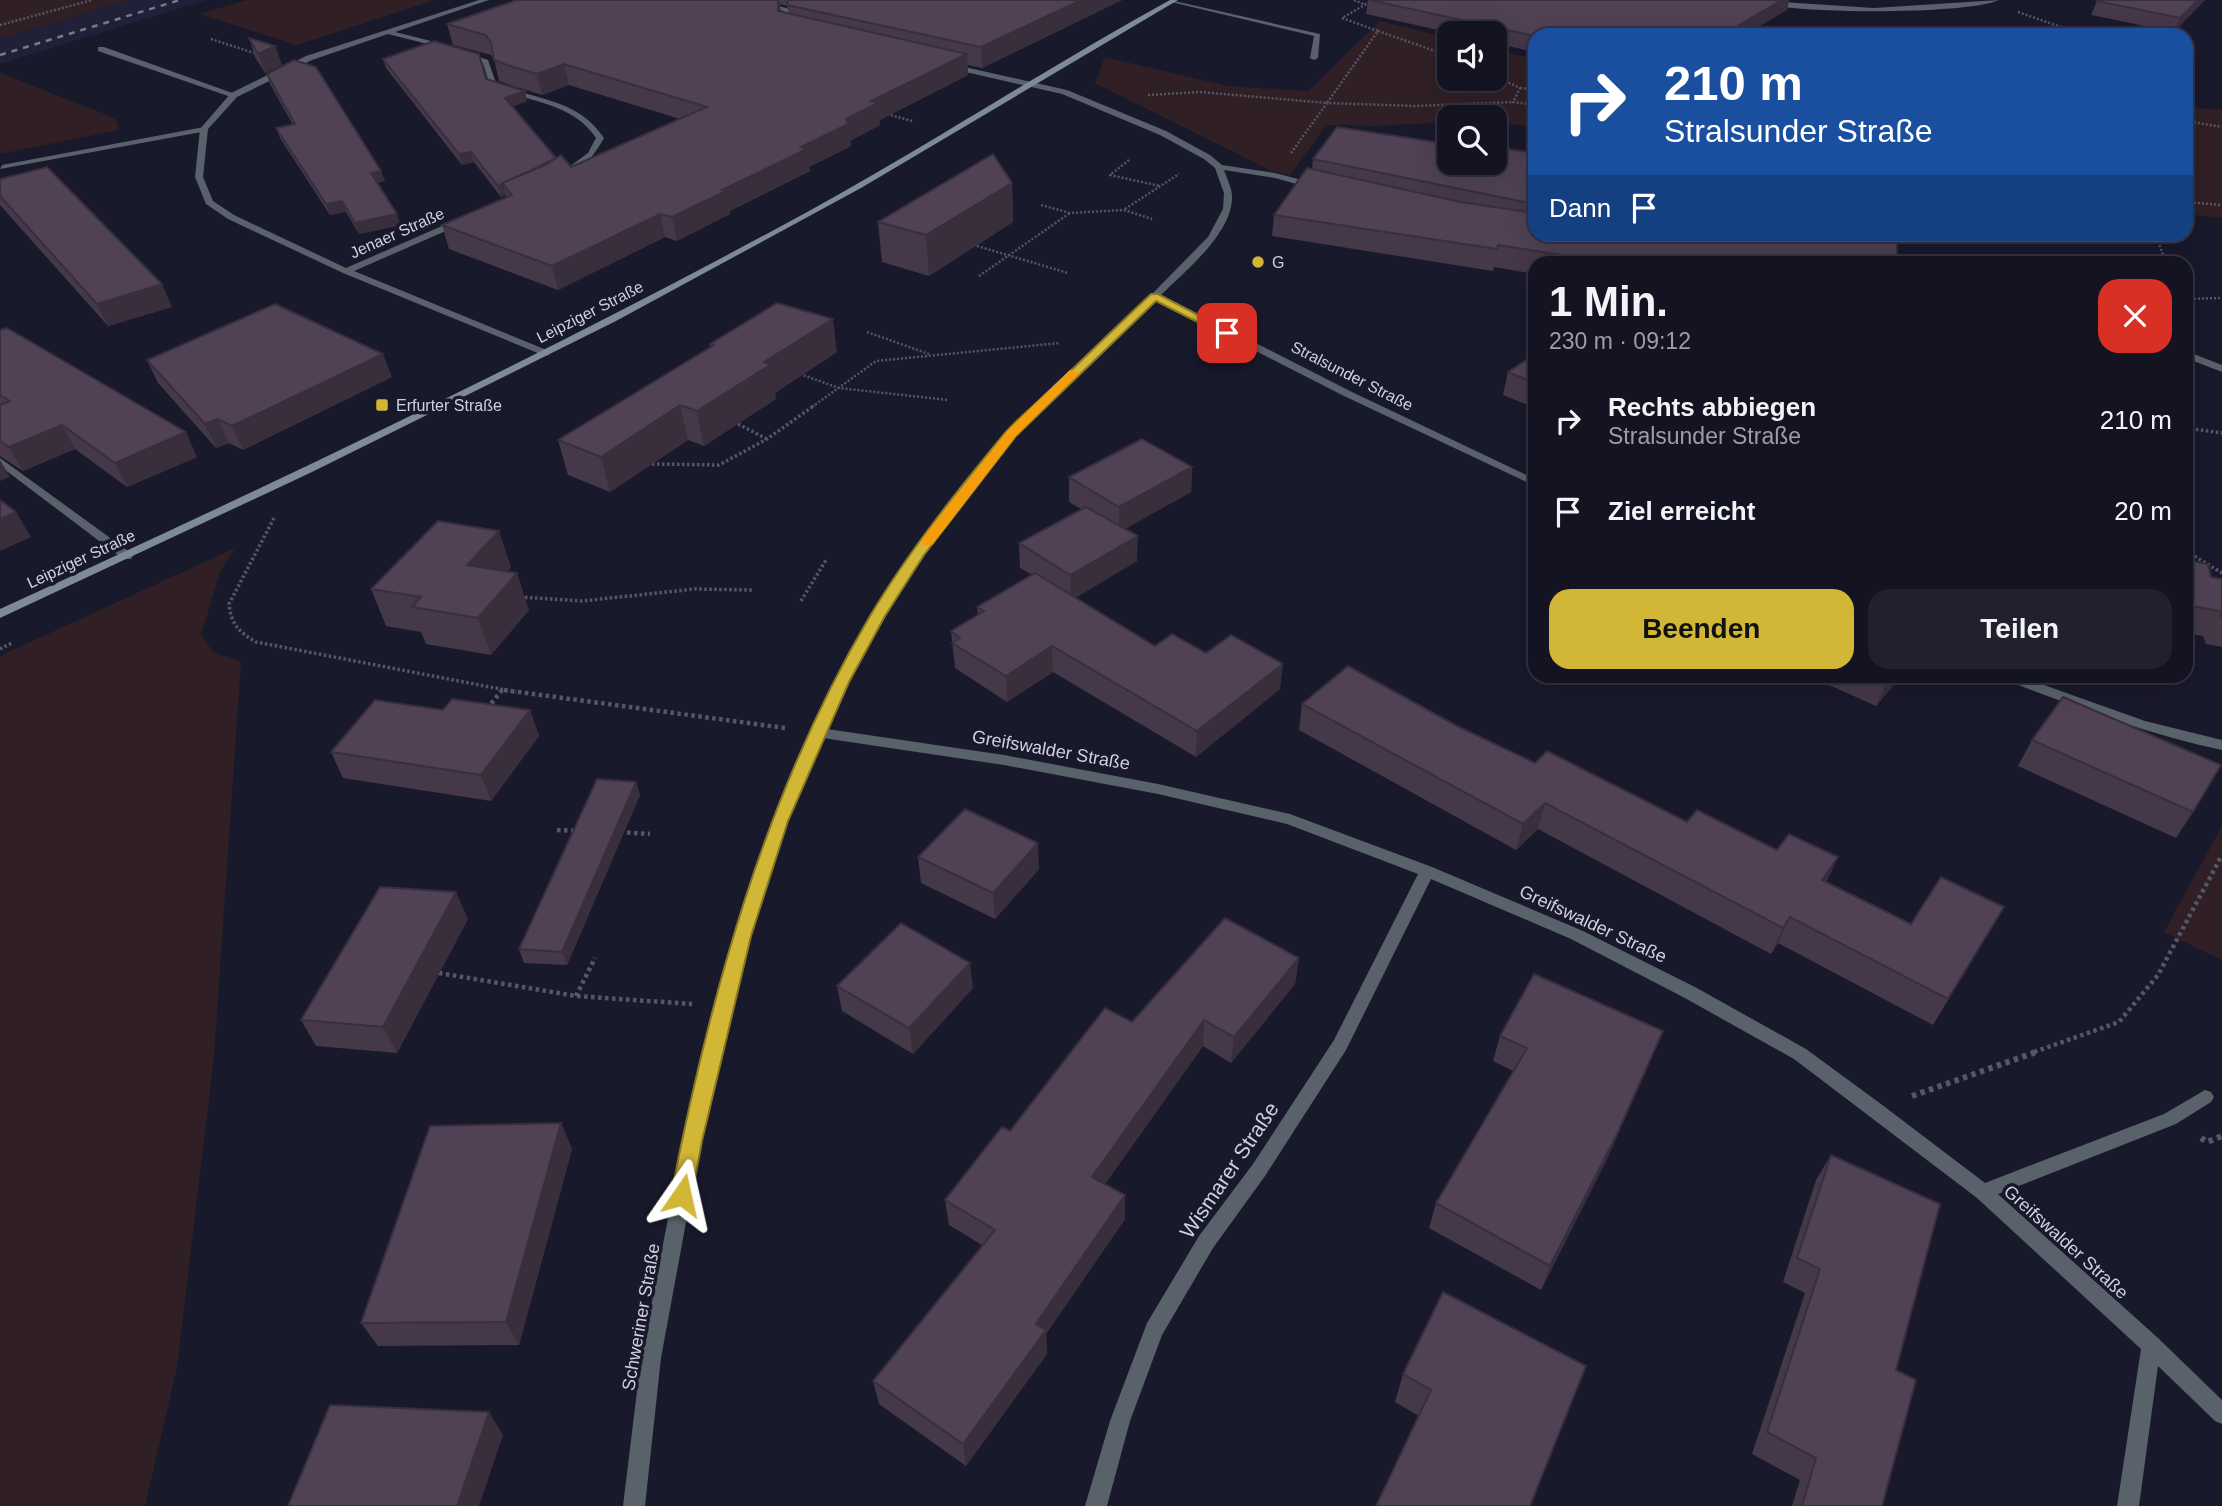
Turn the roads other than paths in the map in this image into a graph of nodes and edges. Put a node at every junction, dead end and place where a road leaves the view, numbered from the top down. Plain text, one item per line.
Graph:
1 (486, 0) edge
2 (747, 0) edge
3 (1174, 0) edge
4 (1752, 0) edge
5 (1992, 1) edge
6 (800, 5) edge
7 (788, 10) junction
8 (796, 31) edge
9 (387, 32) junction
10 (101, 49) dead end
11 (1314, 58) dead end
12 (941, 64) edge
13 (1031, 85) junction
14 (234, 95) junction
15 (204, 129) junction
16 (2, 167) dead end
17 (1219, 167) junction
18 (556, 178) edge
19 (1327, 190) edge
20 (472, 216) edge
21 (346, 271) junction
22 (1155, 296) junction
23 (545, 353) junction
24 (2193, 358) edge
25 (2222, 369) edge
26 (0, 461) edge
27 (1528, 480) edge
28 (127, 556) junction
29 (0, 614) edge
30 (2026, 683) edge
31 (820, 733) junction
32 (2222, 745) edge
33 (1427, 871) junction
34 (2205, 1097) dead end
35 (1983, 1192) junction
36 (2151, 1345) junction
37 (2222, 1414) edge
38 (634, 1506) edge
39 (1096, 1506) edge
40 (2128, 1506) edge

1 - 9 street
2 - 7 street
3 - 11 street
3 - 13 main road, Leipziger Straße
4 - 5 street
6 - 7 street
7 - 8 street
9 - 14 street
9 - 18 street
10 - 14 street
12 - 13 street
13 - 17 street
13 - 23 main road, Leipziger Straße
14 - 15 street
15 - 16 street
15 - 21 street
17 - 19 street
17 - 22 street, Schweriner Straße
20 - 21 street, Jenaer Straße
21 - 23 street
22 - 27 street, Stralsunder Straße
22 - 31 street, Schweriner Straße
23 - 28 main road, Leipziger Straße
24 - 25 street
26 - 28 street
28 - 29 main road, Leipziger Straße
30 - 32 street
31 - 33 street, Greifswalder Straße
31 - 38 street, Schweriner Straße
33 - 35 street, Greifswalder Straße
33 - 39 street, Wismarer Straße
34 - 35 street
35 - 36 street, Greifswalder Straße
36 - 37 street, Greifswalder Straße
36 - 40 street

